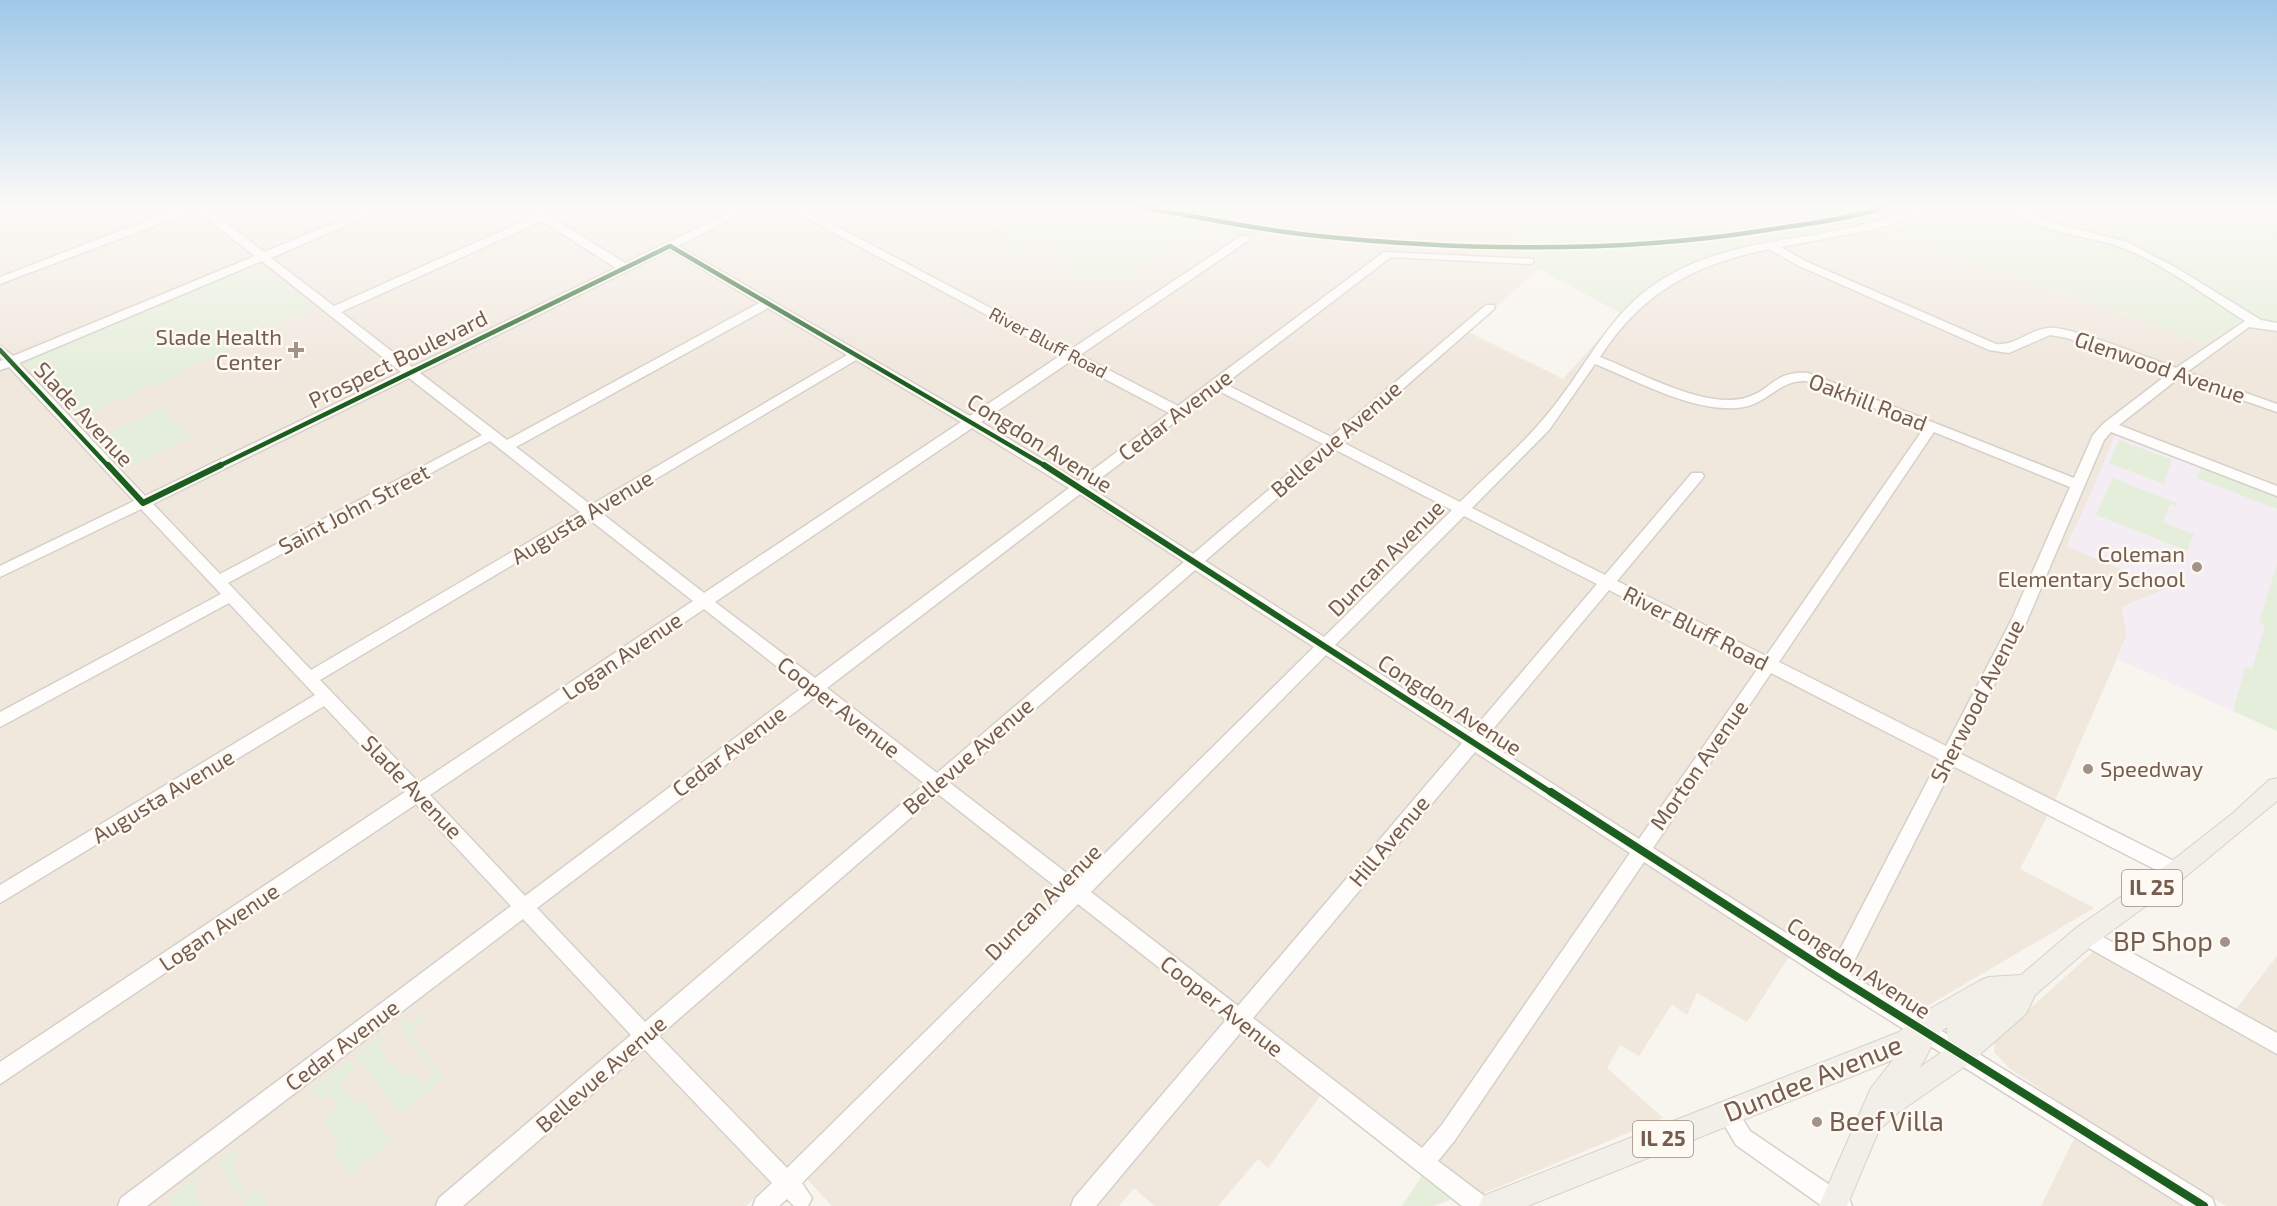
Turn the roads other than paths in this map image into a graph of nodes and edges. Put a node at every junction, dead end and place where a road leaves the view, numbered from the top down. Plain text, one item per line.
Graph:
1 (46, 263) edge
2 (248, 263) edge
3 (268, 263) edge
4 (439, 263) edge
5 (617, 263) edge
6 (635, 263) edge
7 (700, 263) edge
8 (898, 263) edge
9 (1208, 263) edge
10 (1377, 263) edge
11 (1706, 263) edge
12 (1803, 263) edge
13 (2160, 263) edge
14 (625, 268) junction
15 (0, 281) edge
16 (768, 303) junction
17 (1490, 307) dead end
18 (331, 312) junction
19 (2257, 323) junction
20 (2277, 327) edge
21 (0, 350) edge
22 (855, 355) junction
23 (1072, 355) junction
24 (1594, 359) junction
25 (5, 364) edge
26 (2178, 372) junction
27 (409, 373) junction
28 (1216, 384) junction
29 (2277, 408) edge
30 (1178, 412) junction
31 (973, 421) junction
32 (1932, 426) junction
33 (2109, 426) junction
34 (490, 436) junction
35 (1332, 443) junction
36 (505, 447) junction
37 (1697, 476) dead end
38 (2076, 484) junction
39 (1079, 487) junction
40 (2277, 491) edge
41 (143, 503) junction
42 (1461, 509) junction
43 (589, 513) junction
44 (1195, 560) junction
45 (0, 572) edge
46 (217, 582) junction
47 (1607, 583) junction
48 (230, 596) junction
49 (703, 602) junction
50 (1324, 646) junction
51 (1768, 664) junction
52 (309, 679) junction
53 (813, 687) junction
54 (325, 697) junction
55 (0, 720) edge
56 (1473, 741) junction
57 (1950, 756) junction
58 (936, 783) junction
59 (2277, 787) edge
60 (418, 794) junction
61 (1641, 849) junction
62 (2176, 871) junction
63 (1078, 893) junction
64 (0, 895) edge
65 (525, 906) junction
66 (2085, 936) junction
67 (1836, 976) junction
68 (2016, 988) junction
69 (1239, 1019) junction
70 (1923, 1031) junction
71 (646, 1037) junction
72 (2277, 1044) edge
73 (1961, 1054) junction
74 (0, 1074) edge
75 (1728, 1114) junction
76 (1871, 1120) junction
77 (1424, 1162) junction
78 (787, 1183) junction
79 (801, 1198) dead end
80 (1836, 1204) edge
81 (129, 1206) edge
82 (447, 1206) edge
83 (764, 1206) edge
84 (1082, 1206) edge
85 (1479, 1206) edge
86 (1493, 1206) edge
87 (2204, 1206) edge

1 - 15 street
2 - 25 street
3 - 18 street, Cooper Avenue
4 - 18 street
5 - 14 street
6 - 14 street, Prospect Boulevard
7 - 16 street, Congdon Avenue
8 - 23 street, River Bluff Road
9 - 23 street, Logan Avenue
10 - 28 street, Cedar Avenue
11 - 24 street, Duncan Avenue
12 - 26 street, Glenwood Avenue
13 - 19 street
14 - 27 street, Prospect Boulevard
16 - 22 street, Congdon Avenue
16 - 36 street
17 - 35 street, Bellevue Avenue
18 - 27 street, Cooper Avenue
19 - 20 street
19 - 26 street, Sherwood Avenue
21 - 25 street, Slade Avenue
22 - 31 street, Congdon Avenue
22 - 43 street, Augusta Avenue
23 - 30 street, River Bluff Road
23 - 31 street, Logan Avenue
24 - 32 street, Oakhill Road
24 - 42 street, Duncan Avenue
25 - 41 street, Slade Avenue
26 - 29 street, Glenwood Avenue
26 - 33 street, Sherwood Avenue
27 - 34 street, Cooper Avenue
27 - 41 street, Prospect Boulevard
28 - 30 street, Cedar Avenue
28 - 35 street, River Bluff Road
30 - 39 street, Cedar Avenue
31 - 39 street, Congdon Avenue
31 - 49 street, Logan Avenue
32 - 38 street, Oakhill Road
32 - 51 street, Morton Avenue
33 - 38 street, Sherwood Avenue
33 - 40 street
34 - 36 street, Cooper Avenue
34 - 46 street, Saint John Street
35 - 42 street, River Bluff Road
35 - 44 street, Bellevue Avenue
36 - 43 street, Cooper Avenue
37 - 47 street, Hill Avenue
38 - 57 street, Sherwood Avenue
39 - 44 street, Congdon Avenue
39 - 53 street, Cedar Avenue
41 - 45 street, Prospect Boulevard
41 - 46 street, Slade Avenue
42 - 47 street, River Bluff Road
42 - 50 street, Duncan Avenue
43 - 49 street, Cooper Avenue
43 - 52 street, Augusta Avenue
44 - 50 street, Congdon Avenue
44 - 58 street, Bellevue Avenue
46 - 48 street, Slade Avenue
47 - 51 street, River Bluff Road
47 - 56 street, Hill Avenue
48 - 52 street, Slade Avenue
48 - 55 street
49 - 53 street, Cooper Avenue
49 - 60 street, Logan Avenue
50 - 56 street, Congdon Avenue
50 - 63 street, Duncan Avenue
51 - 57 street, River Bluff Road
51 - 61 street, Morton Avenue
52 - 54 street, Slade Avenue
53 - 58 street, Cooper Avenue
53 - 65 street, Cedar Avenue
54 - 60 street, Slade Avenue
54 - 64 street, Augusta Avenue
56 - 61 street, Congdon Avenue
56 - 69 street, Hill Avenue
57 - 62 street, River Bluff Road
57 - 67 street, Sherwood Avenue
58 - 63 street, Cooper Avenue
58 - 71 street, Bellevue Avenue
59 - 62 main road, Dundee Avenue / IL 25
60 - 65 street, Slade Avenue
60 - 74 street, Logan Avenue
61 - 67 street, Congdon Avenue
61 - 77 street, Morton Avenue
62 - 66 main road, Dundee Avenue / IL 25
63 - 69 street, Cooper Avenue
63 - 78 street, Duncan Avenue
65 - 71 street, Slade Avenue
65 - 81 street, Cedar Avenue
66 - 68 main road, Dundee Avenue / IL 25
66 - 72 street
67 - 70 street, Congdon Avenue
68 - 70 main road, Dundee Avenue / IL 25
68 - 73 main road, Dundee Avenue / IL 25
69 - 77 street, Cooper Avenue
69 - 84 street, Hill Avenue
70 - 73 street, Congdon Avenue
70 - 75 main road, Dundee Avenue / IL 25
70 - 76 main road
71 - 78 street, Slade Avenue
71 - 82 street, Bellevue Avenue
73 - 76 main road, IL 25
73 - 87 street, Congdon Avenue
75 - 80 street
75 - 86 main road, Dundee Avenue / IL 25
76 - 80 main road, IL 25
77 - 85 street, Cooper Avenue
78 - 79 street, Slade Avenue
78 - 83 street, Duncan Avenue

